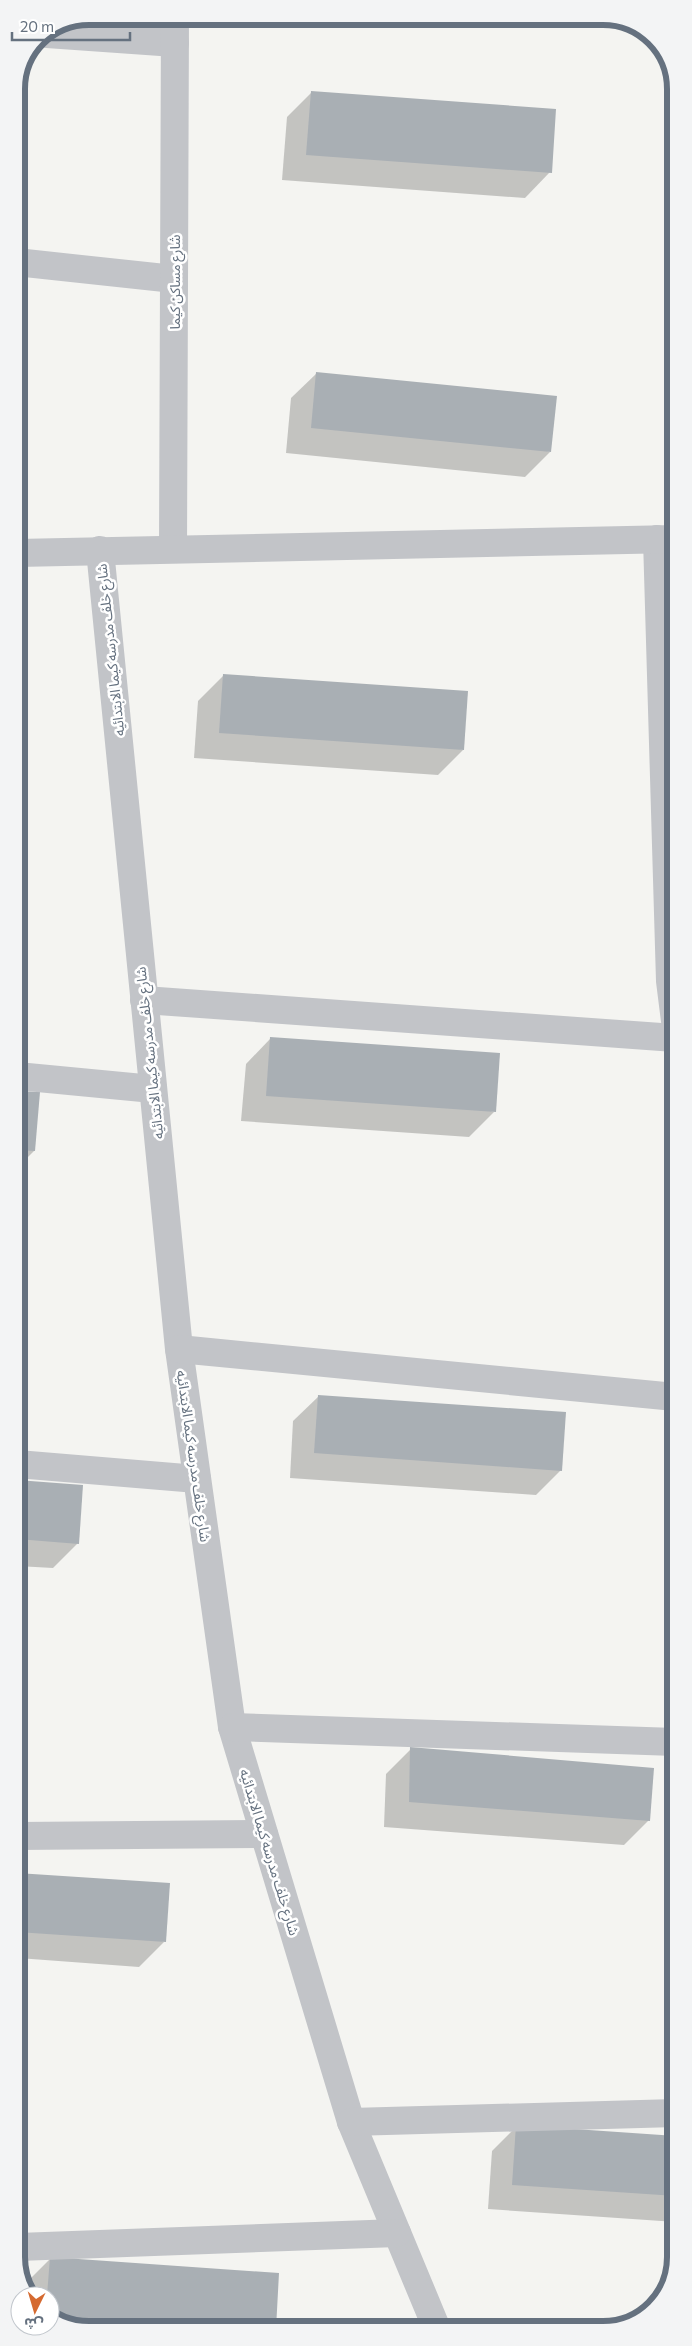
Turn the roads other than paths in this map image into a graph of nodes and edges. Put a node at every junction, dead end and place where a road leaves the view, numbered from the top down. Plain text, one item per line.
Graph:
1 (175, 25) edge
2 (56, 35) edge
3 (175, 43) junction
4 (25, 263) edge
5 (174, 278) junction
6 (666, 539) edge
7 (174, 548) junction
8 (100, 550) junction
9 (25, 553) edge
10 (667, 613) edge
11 (144, 1000) junction
12 (667, 1037) edge
13 (25, 1077) edge
14 (153, 1089) junction
15 (179, 1349) junction
16 (667, 1396) edge
17 (25, 1465) edge
18 (197, 1479) junction
19 (232, 1727) junction
20 (667, 1742) edge
21 (264, 1834) junction
22 (25, 1836) edge
23 (667, 2112) edge
24 (351, 2122) junction
25 (397, 2233) junction
26 (25, 2247) edge
27 (434, 2321) edge

1 - 3 street, شارع مساكن كيما
2 - 3 street
3 - 5 street, شارع مساكن كيما
4 - 5 street
5 - 7 street, شارع مساكن كيما
6 - 7 street
6 - 10 street
7 - 8 street
8 - 9 street
8 - 11 street, شارع خلف مدرسه كيما الابتدائيه
11 - 12 street
11 - 14 street, شارع خلف مدرسه كيما الابتدائيه
13 - 14 street
14 - 15 street, شارع خلف مدرسه كيما الابتدائيه
15 - 16 street
15 - 18 street, شارع خلف مدرسه كيما الابتدائيه
17 - 18 street
18 - 19 street, شارع خلف مدرسه كيما الابتدائيه
19 - 20 street
19 - 21 street, شارع خلف مدرسه كيما الابتدائيه
21 - 22 street
21 - 24 street, شارع خلف مدرسه كيما الابتدائيه
23 - 24 street
24 - 25 street, شارع خلف مدرسه كيما الابتدائيه
25 - 26 street
25 - 27 street, شارع خلف مدرسه كيما الابتدائيه

